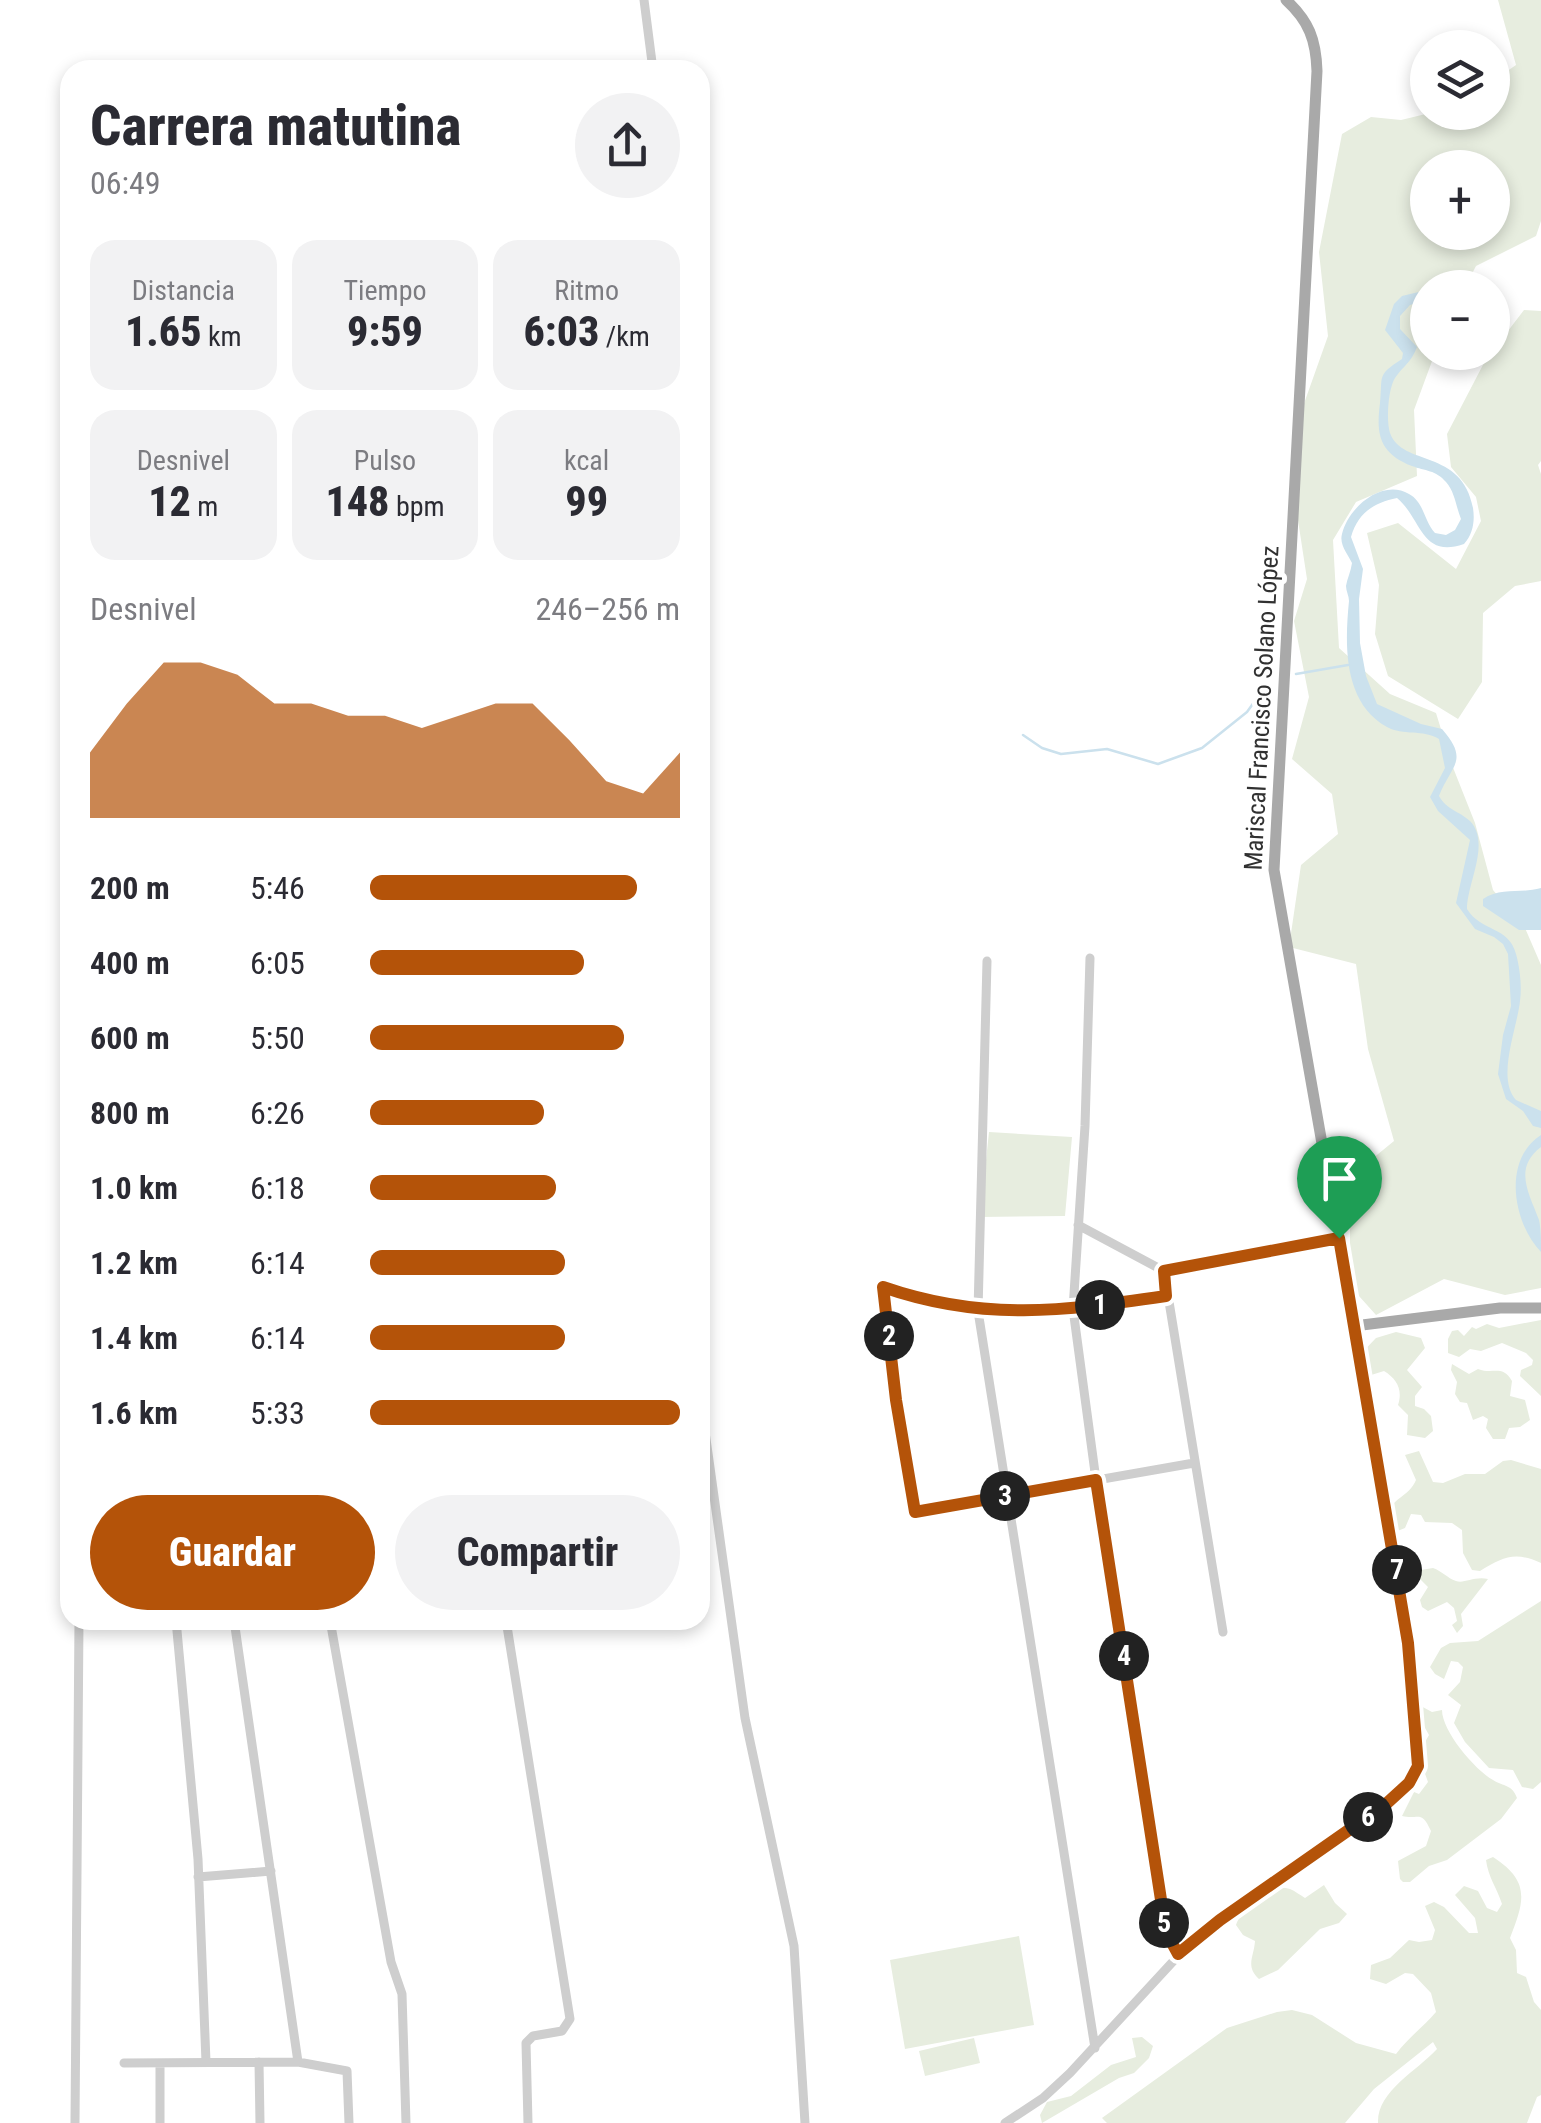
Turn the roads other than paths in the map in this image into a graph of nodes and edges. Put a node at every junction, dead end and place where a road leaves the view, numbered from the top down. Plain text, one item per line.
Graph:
1 (644, 0) edge
2 (1286, 0) edge
3 (653, 60) edge
4 (1090, 958) dead end
5 (987, 961) dead end
6 (1078, 1224) junction
7 (1339, 1238) junction
8 (1164, 1271) junction
9 (1166, 1296) junction
10 (1541, 1308) edge
11 (1073, 1309) junction
12 (978, 1311) junction
13 (1354, 1326) junction
14 (1194, 1463) junction
15 (710, 1469) edge
16 (1096, 1480) junction
17 (1005, 1496) junction
18 (79, 1630) edge
19 (177, 1630) edge
20 (235, 1630) edge
21 (332, 1630) edge
22 (508, 1630) edge
23 (1223, 1632) dead end
24 (271, 1871) junction
25 (198, 1877) junction
26 (1178, 1954) junction
27 (1095, 2048) junction
28 (206, 2062) junction
29 (259, 2062) junction
30 (298, 2062) junction
31 (124, 2063) dead end
32 (160, 2063) junction
33 (75, 2123) edge
34 (160, 2123) edge
35 (260, 2123) edge
36 (350, 2123) edge
37 (406, 2123) edge
38 (528, 2123) edge
39 (804, 2123) edge
40 (1004, 2123) edge

1 - 3 street
2 - 7 main road, Mariscal Francisco Solano López
4 - 6 street
5 - 12 street
6 - 8 street
6 - 11 street
7 - 8 street
7 - 13 main road, Mariscal Francisco Solano López
8 - 9 street
9 - 11 street
9 - 14 street
10 - 13 main road
11 - 12 street
11 - 16 street
12 - 17 street
12 - 17 street
13 - 26 street, Mariscal Francisco Solano López
14 - 16 street
14 - 23 street
15 - 39 street
16 - 17 street
16 - 26 street
17 - 27 street
18 - 33 street
19 - 25 street
20 - 24 street
21 - 37 street
22 - 38 street
24 - 25 street
24 - 30 street
25 - 28 street
26 - 27 street, Mariscal Francisco Solano López
27 - 40 street, Mariscal Francisco Solano López
28 - 29 street
28 - 32 street
29 - 30 street
29 - 35 street
30 - 36 street
31 - 32 street
32 - 34 street

